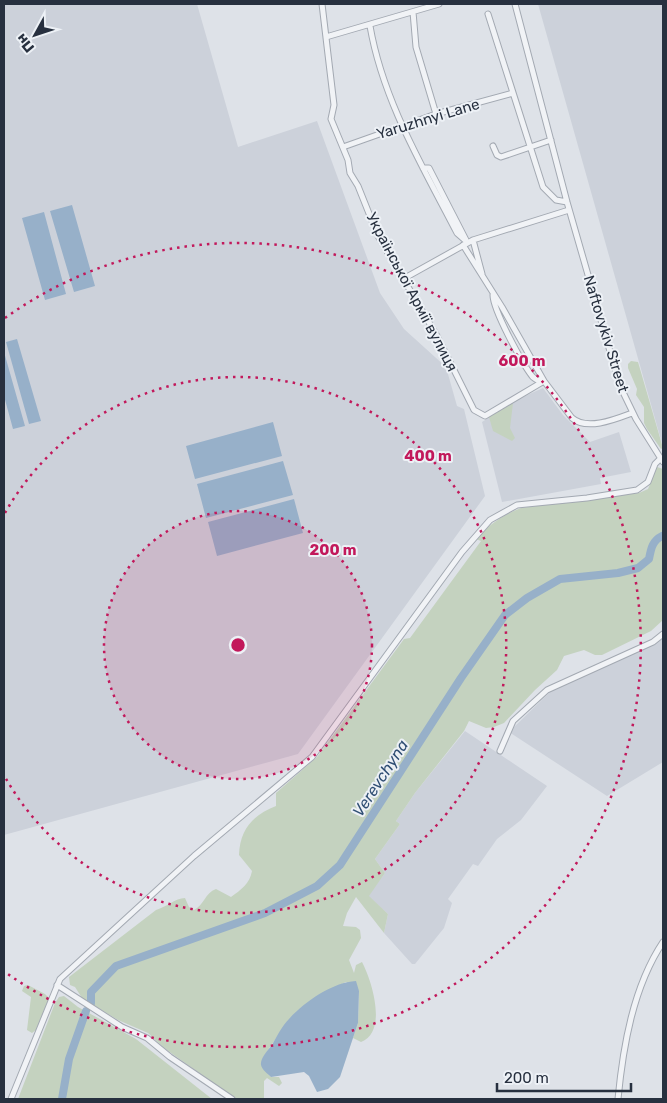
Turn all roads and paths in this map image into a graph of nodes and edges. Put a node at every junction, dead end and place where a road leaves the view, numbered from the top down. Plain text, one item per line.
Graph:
1 (322, 4) edge
2 (416, 4) edge
3 (439, 4) edge
4 (516, 4) edge
5 (416, 11) junction
6 (488, 14) dead end
7 (370, 26) junction
8 (326, 37) junction
9 (513, 93) junction
10 (436, 114) junction
11 (403, 125) junction
12 (551, 140) junction
13 (493, 146) dead end
14 (343, 147) junction
15 (531, 147) junction
16 (567, 202) junction
17 (569, 210) junction
18 (467, 242) junction
19 (482, 274) junction
20 (403, 279) junction
21 (493, 295) junction
22 (543, 381) junction
23 (632, 413) junction
24 (662, 461) edge
25 (663, 634) edge
26 (500, 751) dead end
27 (663, 942) edge
28 (57, 985) junction
29 (11, 1099) edge
30 (232, 1099) edge
31 (618, 1099) edge

1 - 8 street, Української Армії вулиця
2 - 5 street
3 - 5 street
4 - 12 street, Naftovykiv Street
5 - 7 street
5 - 10 street
6 - 9 street
7 - 8 street
7 - 11 street
8 - 14 street, Української Армії вулиця
9 - 10 street, Yaruzhnyi Lane
9 - 15 street
10 - 11 street, Yaruzhnyi Lane
11 - 14 street, Yaruzhnyi Lane
11 - 18 street
12 - 15 street
12 - 16 street, Naftovykiv Street
13 - 15 street
14 - 20 street, Української Армії вулиця
15 - 16 street
16 - 17 street, Naftovykiv Street
17 - 18 street
17 - 23 street, Naftovykiv Street
18 - 19 street
18 - 19 street
18 - 20 street
19 - 21 street
20 - 22 street, Української Армії вулиця
21 - 22 street
21 - 22 street
22 - 23 street
23 - 24 street, Naftovykiv Street
24 - 28 street
25 - 26 street
27 - 31 street
28 - 29 street
28 - 30 street

